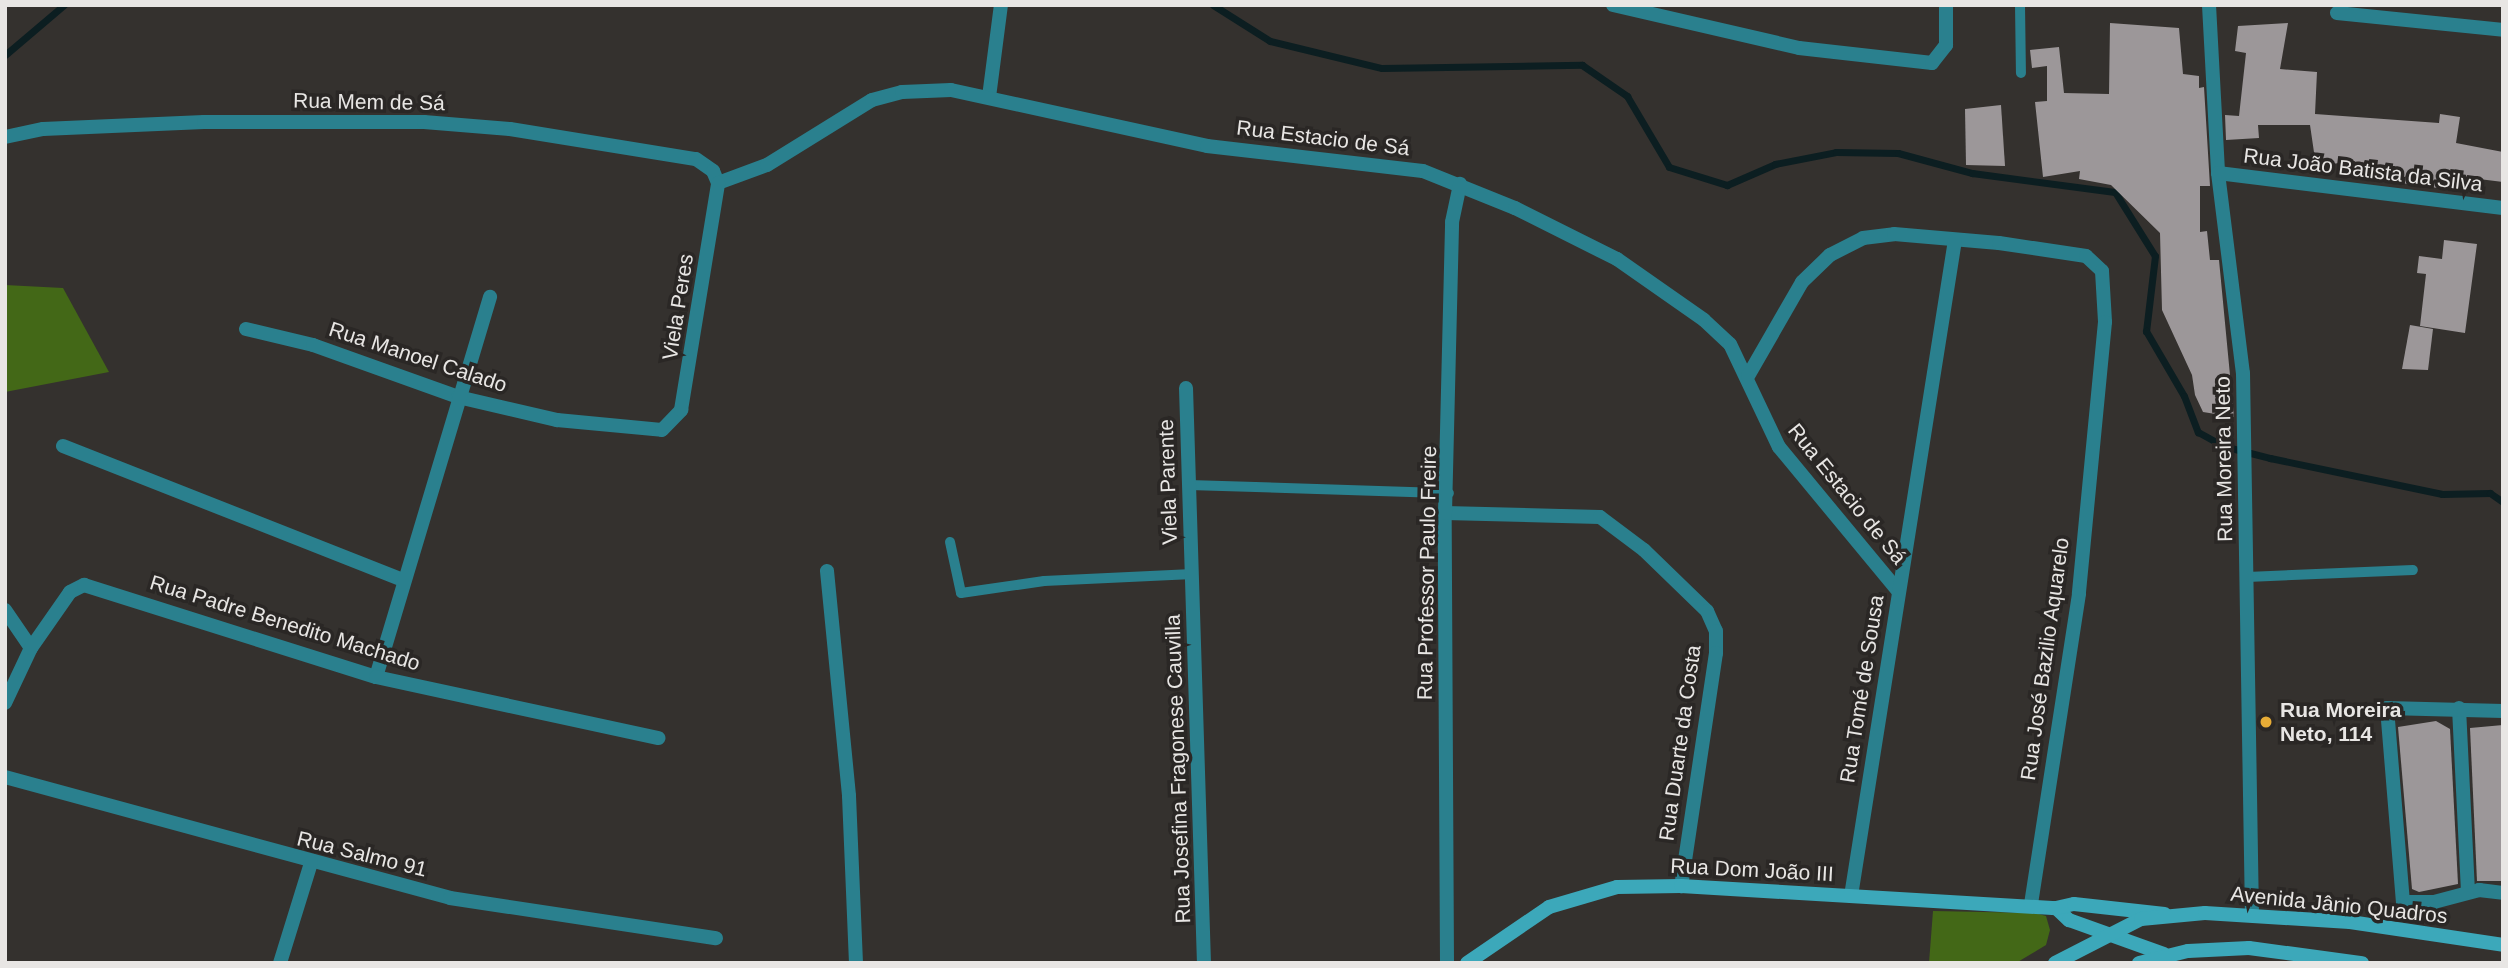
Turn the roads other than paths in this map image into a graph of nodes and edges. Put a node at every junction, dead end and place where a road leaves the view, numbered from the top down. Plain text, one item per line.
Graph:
1 (1001, 5) edge
2 (1614, 5) edge
3 (1946, 5) edge
4 (2020, 5) edge
5 (2209, 5) edge
6 (2337, 13) dead end
7 (2503, 30) edge
8 (2021, 73) dead end
9 (989, 97) junction
10 (5, 137) edge
11 (2218, 173) junction
12 (718, 183) junction
13 (1460, 184) junction
14 (2503, 208) edge
15 (1955, 240) junction
16 (490, 297) dead end
17 (246, 328) dead end
18 (1748, 376) junction
19 (1186, 388) dead end
20 (458, 397) junction
21 (662, 430) joint
22 (63, 446) dead end
23 (1189, 485) junction
24 (1448, 493) junction
25 (1445, 513) junction
26 (950, 542) dead end
27 (2413, 570) dead end
28 (827, 571) dead end
29 (1193, 574) junction
30 (2247, 577) junction
31 (404, 580) junction
32 (1898, 591) junction
33 (5, 610) edge
34 (32, 648) junction
35 (376, 677) junction
36 (5, 703) edge
37 (2459, 708) junction
38 (2503, 711) edge
39 (657, 738) dead end
40 (5, 777) edge
41 (311, 863) junction
42 (1681, 886) junction
43 (2468, 891) junction
44 (2503, 893) edge
45 (1851, 896) junction
46 (2032, 905) junction
47 (2056, 908) junction
48 (2252, 913) junction
49 (2164, 914) junction
50 (2106, 934) junction
51 (716, 938) dead end
52 (2503, 945) edge
53 (2164, 954) junction
54 (280, 963) edge
55 (856, 963) edge
56 (1204, 963) edge
57 (1447, 963) edge
58 (1467, 963) edge
59 (2055, 963) edge
60 (2138, 963) edge
61 (2362, 963) edge

1 - 9 street
2 - 3 street
4 - 8 lane
5 - 11 street, Rua Moreira Neto
6 - 7 street
9 - 12 street, Rua Estacio de Sá
9 - 13 street, Rua Estacio de Sá
10 - 12 street, Rua Mem de Sá
11 - 14 street, Rua João Batista da Silva
11 - 30 street, Rua Moreira Neto
12 - 21 street, Viela Peres
13 - 18 street, Rua Estacio de Sá
13 - 24 street, Rua Professor Paulo Freire
15 - 18 street
15 - 32 street, Rua Tomé de Sousa
15 - 46 street, Rua José Bazilio Aquarelo
16 - 20 street
17 - 20 street, Rua Manoel Calado
18 - 32 street, Rua Estacio de Sá
19 - 23 street, Viela Parente
20 - 21 street, Rua Manoel Calado
20 - 31 street
22 - 31 street
23 - 24 lane
23 - 29 street, Viela Parente
24 - 25 street, Rua Professor Paulo Freire
25 - 42 street, Rua Duarte da Costa
25 - 57 street, Rua Professor Paulo Freire
26 - 29 lane
27 - 30 lane
28 - 55 street
29 - 56 street, Rua Josefina Fragonese Cauvilla
30 - 48 street, Rua Moreira Neto
31 - 35 street
32 - 45 street, Rua Tomé de Sousa
33 - 34 street
34 - 35 street, Rua Padre Benedito Machado
34 - 36 street, Rua Padre Benedito Machado
35 - 39 street, Rua Padre Benedito Machado
37 - 38 street
37 - 43 street
37 - 43 street
40 - 41 street, Rua Salmo 91
41 - 51 street, Rua Salmo 91
41 - 54 street
42 - 45 street, Rua Dom João III
42 - 58 street, Rua Dom João III
43 - 44 street
45 - 46 street, Rua Dom João III
46 - 47 street, Rua Dom João III
47 - 49 street, Rua Dom João III
47 - 50 street, Rua Dom João III
48 - 49 street, Avenida Jânio Quadros
48 - 52 street, Avenida Jânio Quadros
49 - 50 street, Avenida Jânio Quadros
50 - 53 street, Rua Dom João III
50 - 59 street, Avenida Jânio Quadros
53 - 60 street
53 - 61 street

